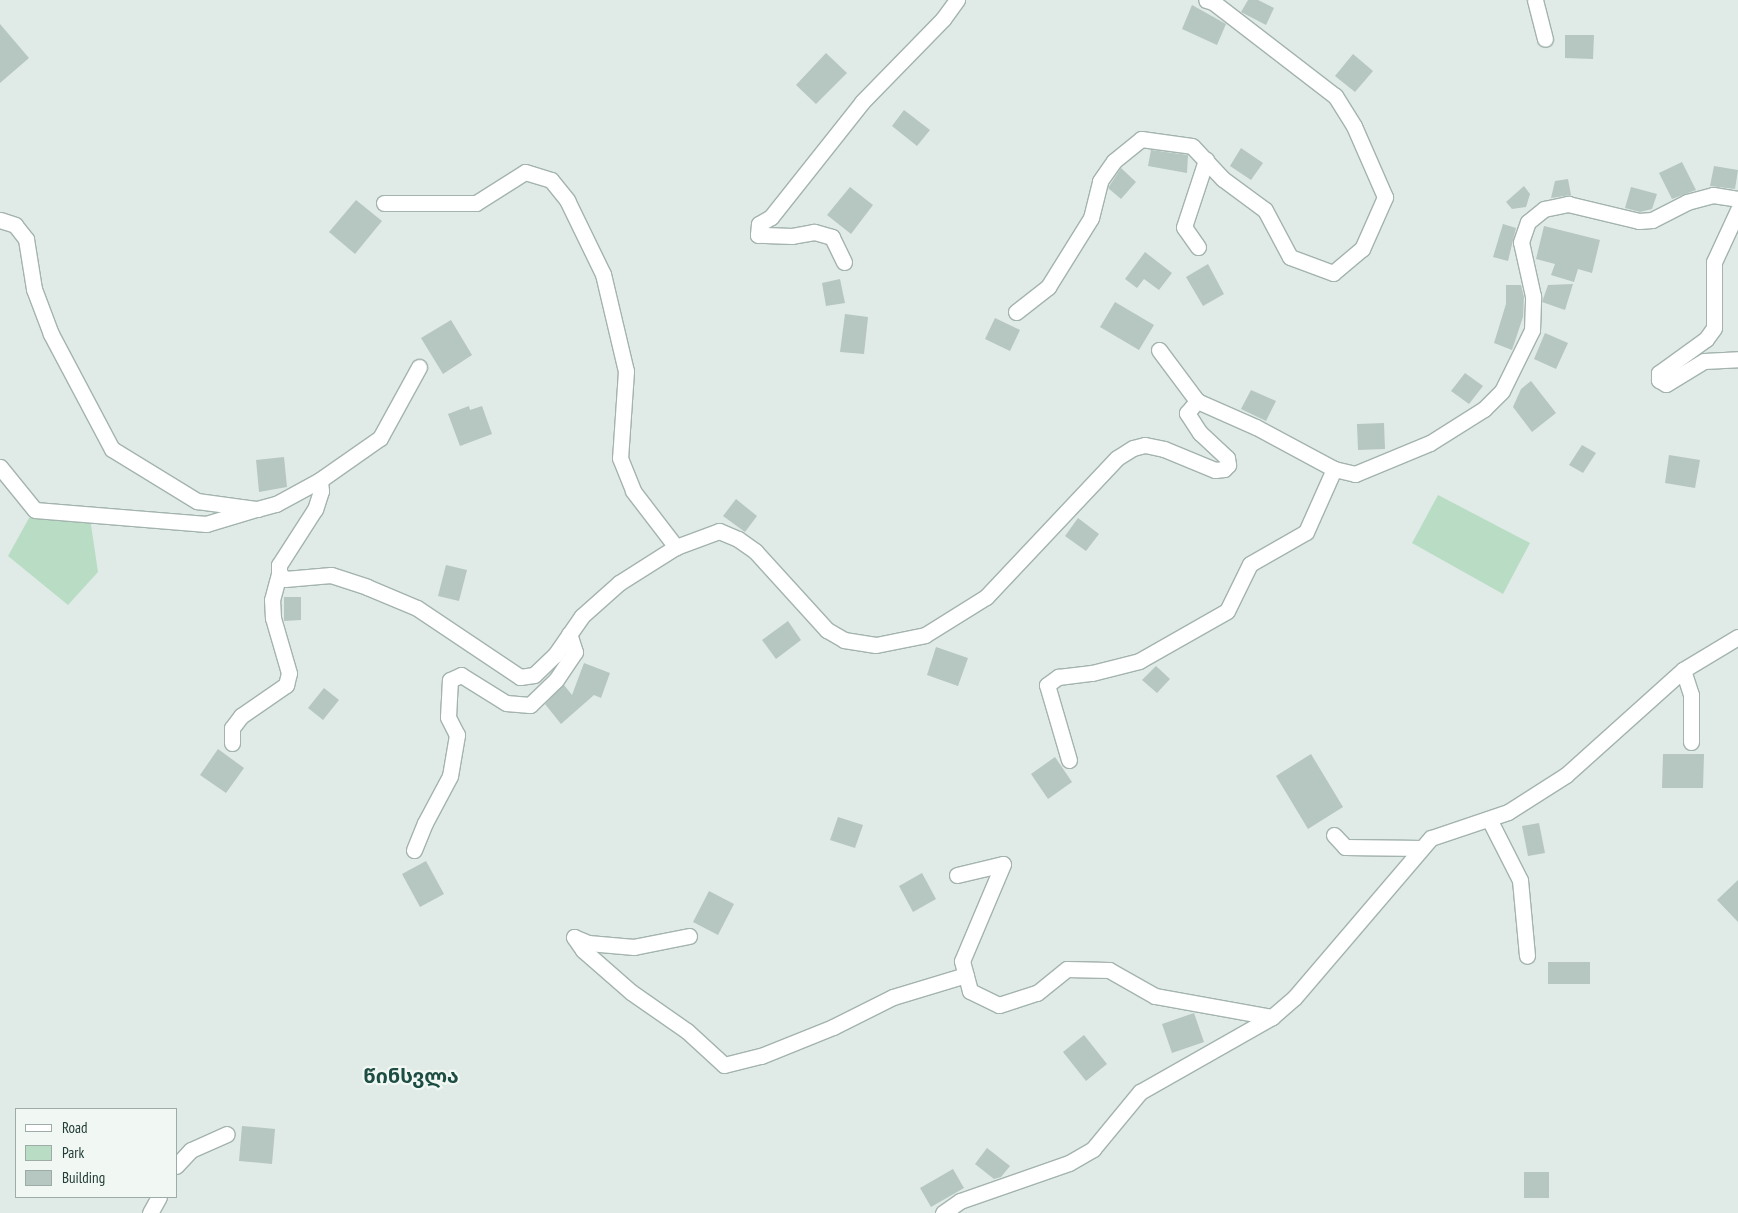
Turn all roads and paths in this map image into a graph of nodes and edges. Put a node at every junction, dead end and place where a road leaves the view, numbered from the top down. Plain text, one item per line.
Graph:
1 (956, 0) edge
2 (1206, 0) edge
3 (1536, 0) edge
4 (1545, 39) dead end
5 (1206, 160) junction
6 (1738, 199) edge
7 (384, 203) dead end
8 (1738, 210) edge
9 (0, 220) edge
10 (1198, 247) dead end
11 (844, 262) dead end
12 (1016, 312) dead end
13 (1159, 350) dead end
14 (1738, 359) edge
15 (419, 367) dead end
16 (1197, 401) junction
17 (0, 467) edge
18 (1334, 469) junction
19 (320, 480) junction
20 (257, 509) junction
21 (676, 547) junction
22 (279, 573) junction
23 (569, 634) junction
24 (1738, 637) edge
25 (1683, 670) junction
26 (1690, 742) dead end
27 (232, 743) dead end
28 (1069, 760) dead end
29 (1488, 819) junction
30 (1334, 834) dead end
31 (1422, 848) junction
32 (414, 850) dead end
33 (958, 875) dead end
34 (689, 936) dead end
35 (1527, 956) dead end
36 (966, 975) junction
37 (1272, 1017) junction
38 (227, 1134) dead end
39 (178, 1164) edge
40 (158, 1198) edge
41 (150, 1213) edge
42 (943, 1213) edge

1 - 11 street
2 - 5 street
3 - 4 street
5 - 10 street
5 - 12 street
6 - 18 street
7 - 21 street
8 - 14 street
9 - 20 street
13 - 16 street
15 - 19 street
16 - 18 street
16 - 21 street
17 - 20 street
18 - 28 street
19 - 20 street
19 - 22 street
21 - 23 street
22 - 23 street
22 - 27 street
23 - 32 street
24 - 25 street
25 - 26 street
25 - 29 street
29 - 31 street
29 - 35 street
30 - 31 street
31 - 37 street
33 - 36 street
34 - 36 street
36 - 37 street
37 - 42 street
38 - 39 street
40 - 41 street

